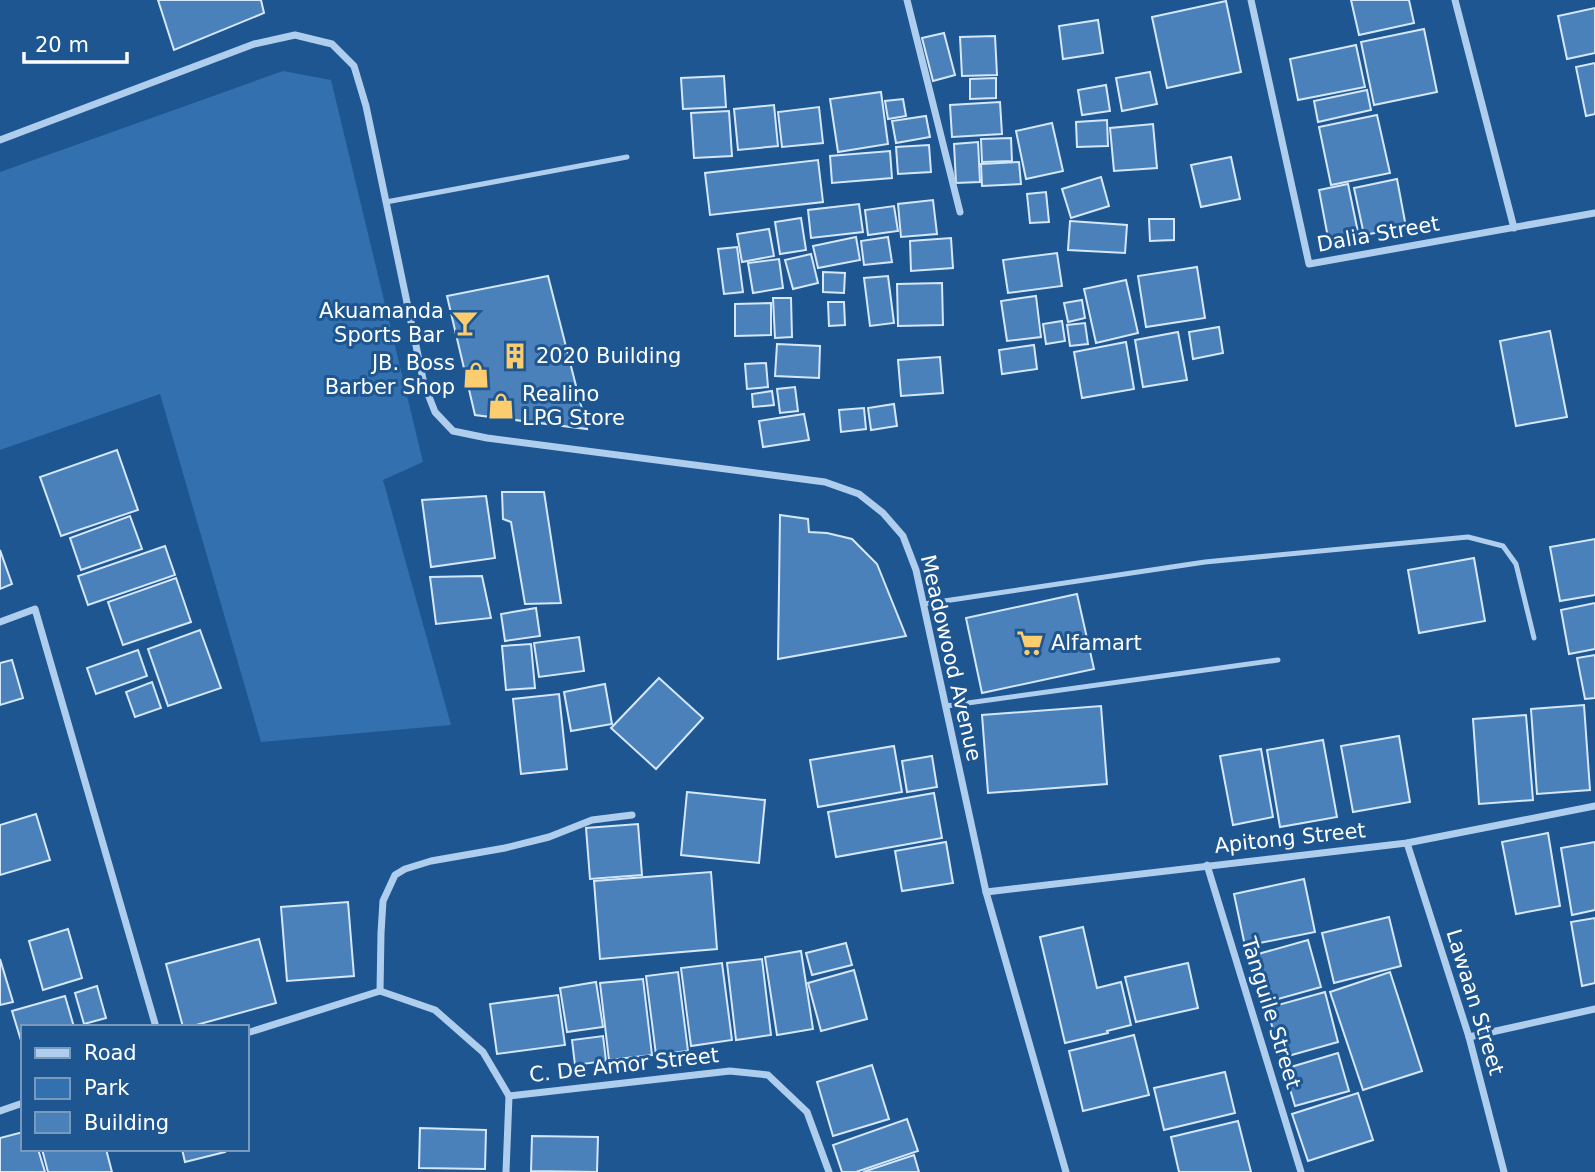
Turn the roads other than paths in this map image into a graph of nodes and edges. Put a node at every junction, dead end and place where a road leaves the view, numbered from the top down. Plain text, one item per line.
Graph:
1 (907, 0) edge
2 (1251, 0) edge
3 (1455, 0) edge
4 (0, 140) edge
5 (627, 157) dead end
6 (386, 202) junction
7 (960, 212) dead end
8 (1595, 213) edge
9 (1514, 228) junction
10 (924, 604) junction
11 (0, 622) edge
12 (1534, 638) dead end
13 (1278, 660) dead end
14 (946, 706) junction
15 (1595, 806) edge
16 (632, 815) dead end
17 (1407, 843) junction
18 (1207, 865) junction
19 (986, 892) junction
20 (380, 991) junction
21 (1595, 1009) edge
22 (155, 1025) edge
23 (248, 1033) edge
24 (1469, 1037) junction
25 (509, 1096) junction
26 (21, 1104) edge
27 (0, 1111) edge
28 (506, 1172) edge
29 (829, 1172) edge
30 (1066, 1172) edge
31 (1301, 1172) edge
32 (1504, 1172) edge

1 - 7 street
2 - 9 street, Dalia Street
3 - 9 street
4 - 6 street, Meadowood Avenue
5 - 6 lane
6 - 10 street, Meadowood Avenue
8 - 9 street, Dalia Street
10 - 12 lane
10 - 14 street, Meadowood Avenue
11 - 22 street
13 - 14 lane
14 - 19 street, Meadowood Avenue
15 - 17 street, Apitong Street
16 - 20 street
17 - 18 street, Apitong Street
17 - 24 street, Lawaan Street
18 - 19 street, Apitong Street
18 - 31 street, Tanguile Street
19 - 30 street, Meadowood Avenue
20 - 23 street
20 - 25 street, C. De Amor Street
21 - 24 street
24 - 32 street, Lawaan Street
25 - 28 street
25 - 29 street, C. De Amor Street
26 - 27 street

